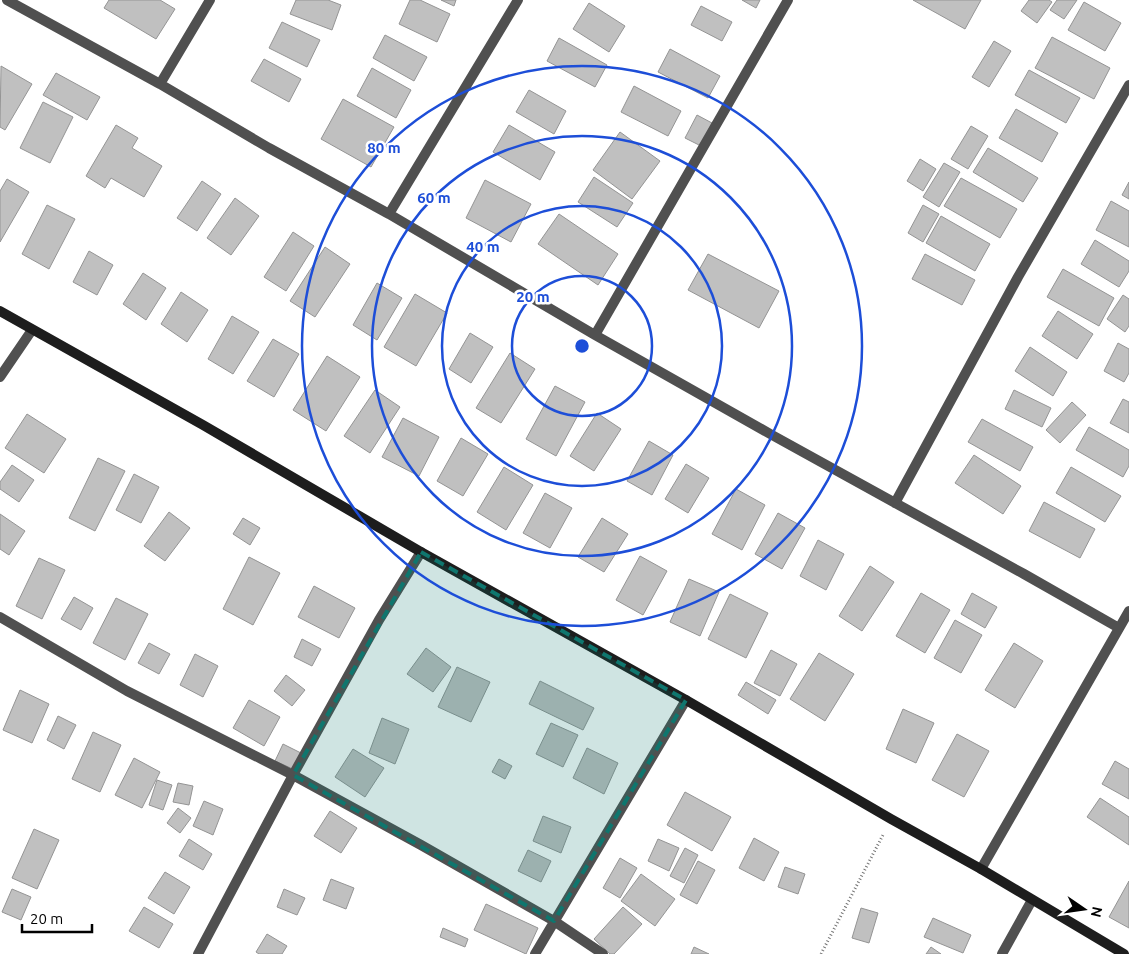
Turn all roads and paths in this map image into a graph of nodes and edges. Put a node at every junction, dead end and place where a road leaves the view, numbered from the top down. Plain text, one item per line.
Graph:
1 (7, 0) edge
2 (210, 0) edge
3 (518, 0) edge
4 (788, 0) edge
5 (160, 84) junction
6 (1129, 85) edge
7 (389, 214) junction
8 (0, 311) edge
9 (32, 330) junction
10 (595, 335) junction
11 (0, 377) edge
12 (895, 504) junction
13 (421, 552) junction
14 (1129, 612) edge
15 (0, 616) edge
16 (1119, 628) junction
17 (686, 700) junction
18 (293, 775) junction
19 (891, 819) junction
20 (981, 869) junction
21 (1032, 900) junction
22 (554, 920) junction
23 (198, 954) edge
24 (535, 954) edge
25 (603, 954) edge
26 (820, 954) edge
27 (1002, 954) edge
28 (1124, 954) edge

1 - 5 street
2 - 5 street
3 - 7 street
4 - 10 street
5 - 7 street
6 - 12 street
7 - 10 street
8 - 9 street
9 - 11 street
9 - 13 street
10 - 12 street
12 - 16 street
13 - 17 street
13 - 18 street
14 - 16 street
15 - 18 street
16 - 20 street
17 - 19 street
17 - 22 street
18 - 22 street
18 - 23 street
19 - 20 street
19 - 26 path
20 - 21 street
21 - 27 street
21 - 28 street
22 - 24 street
22 - 25 street

